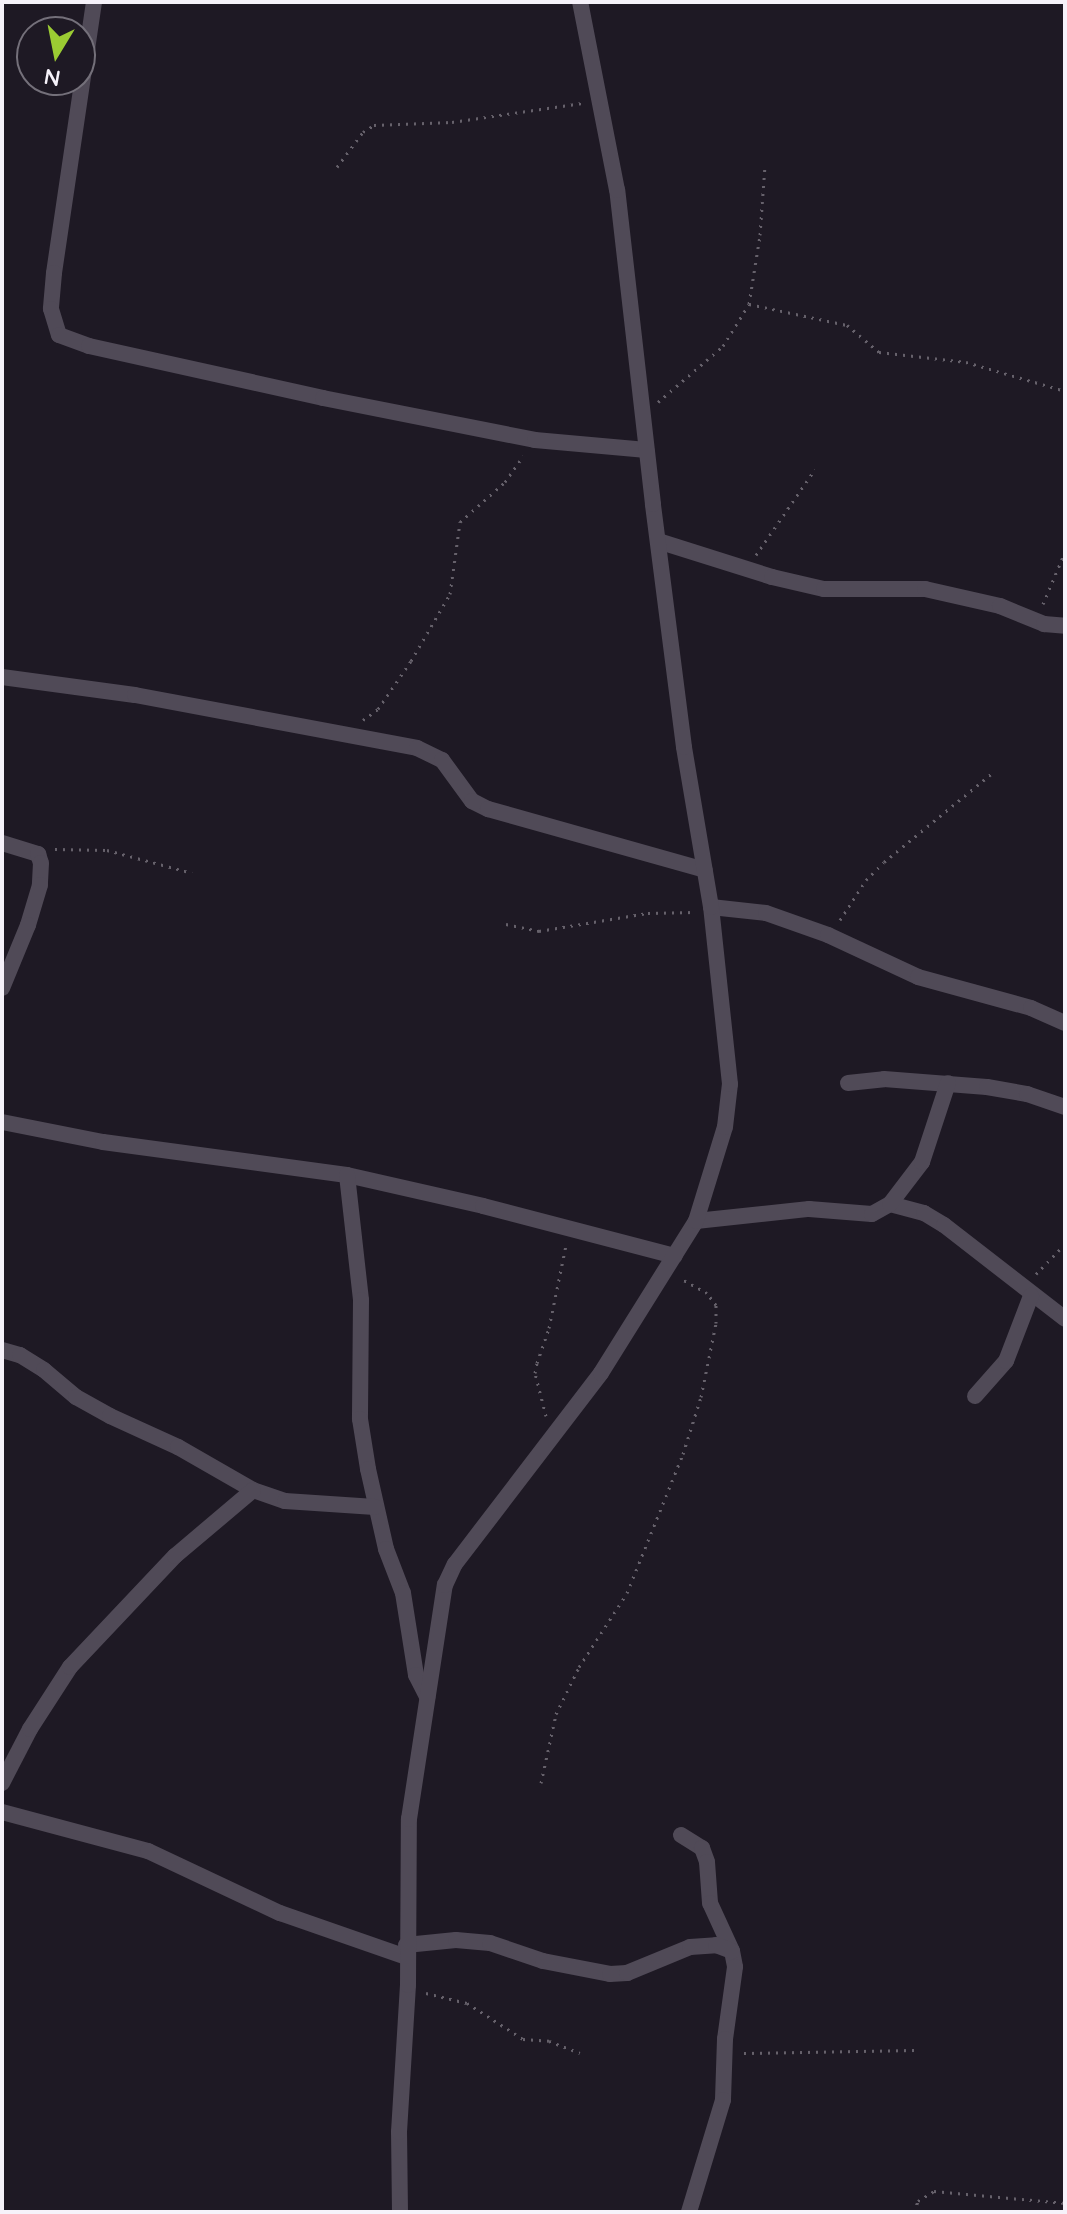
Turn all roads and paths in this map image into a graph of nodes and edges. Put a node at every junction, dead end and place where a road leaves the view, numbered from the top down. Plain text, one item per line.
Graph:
1 (94, 2) edge
2 (580, 2) edge
3 (599, 102) junction
4 (765, 165) dead end
5 (337, 167) dead end
6 (749, 304) junction
7 (1065, 391) edge
8 (643, 415) junction
9 (535, 440) junction
10 (647, 450) junction
11 (815, 469) dead end
12 (658, 541) junction
13 (1065, 552) edge
14 (749, 569) junction
15 (1044, 624) junction
16 (1065, 626) edge
17 (2, 677) edge
18 (333, 731) junction
19 (991, 774) dead end
20 (2, 843) edge
21 (38, 854) junction
22 (705, 870) junction
23 (192, 873) dead end
24 (711, 909) junction
25 (506, 924) dead end
26 (828, 935) junction
27 (2, 988) edge
28 (1065, 1023) edge
29 (848, 1083) dead end
30 (948, 1083) junction
31 (1065, 1107) edge
32 (2, 1122) edge
33 (347, 1175) junction
34 (890, 1204) junction
35 (696, 1221) junction
36 (570, 1228) junction
37 (1065, 1244) edge
38 (671, 1264) junction
39 (1014, 1280) junction
40 (1031, 1296) junction
41 (1065, 1319) edge
42 (2, 1350) edge
43 (975, 1396) dead end
44 (548, 1440) junction
45 (253, 1490) junction
46 (375, 1507) junction
47 (427, 1697) junction
48 (2, 1783) edge
49 (541, 1783) dead end
50 (2, 1812) edge
51 (681, 1835) dead end
52 (406, 1951) junction
53 (732, 1951) junction
54 (408, 1985) junction
55 (916, 2050) dead end
56 (580, 2053) dead end
57 (725, 2054) junction
58 (1065, 2203) edge
59 (400, 2212) edge
60 (689, 2212) edge
61 (914, 2212) edge

1 - 9 street
2 - 3 street
3 - 5 path
3 - 8 street
4 - 6 path
6 - 7 path
6 - 8 path
8 - 10 street
9 - 10 street
9 - 18 path
10 - 12 street
11 - 14 path
12 - 14 street
12 - 22 street
13 - 15 path
14 - 15 street
15 - 16 street
17 - 18 street
18 - 22 street
19 - 26 path
20 - 21 street
21 - 23 path
21 - 27 street
22 - 24 street
24 - 25 path
24 - 26 street
24 - 35 street
26 - 28 street
29 - 30 street
30 - 31 street
30 - 34 street
32 - 33 street
33 - 36 street
33 - 46 street
34 - 35 street
34 - 39 street
35 - 38 street
36 - 38 street
36 - 44 path
37 - 39 path
38 - 44 street
38 - 49 path
39 - 40 street
40 - 41 street
40 - 43 street
42 - 45 street
44 - 47 street
45 - 46 street
45 - 48 street
46 - 47 street
47 - 52 street
50 - 52 street
51 - 53 street
52 - 53 street
52 - 54 street
53 - 57 street
54 - 56 path
54 - 59 street
55 - 57 path
57 - 60 street
58 - 61 path

